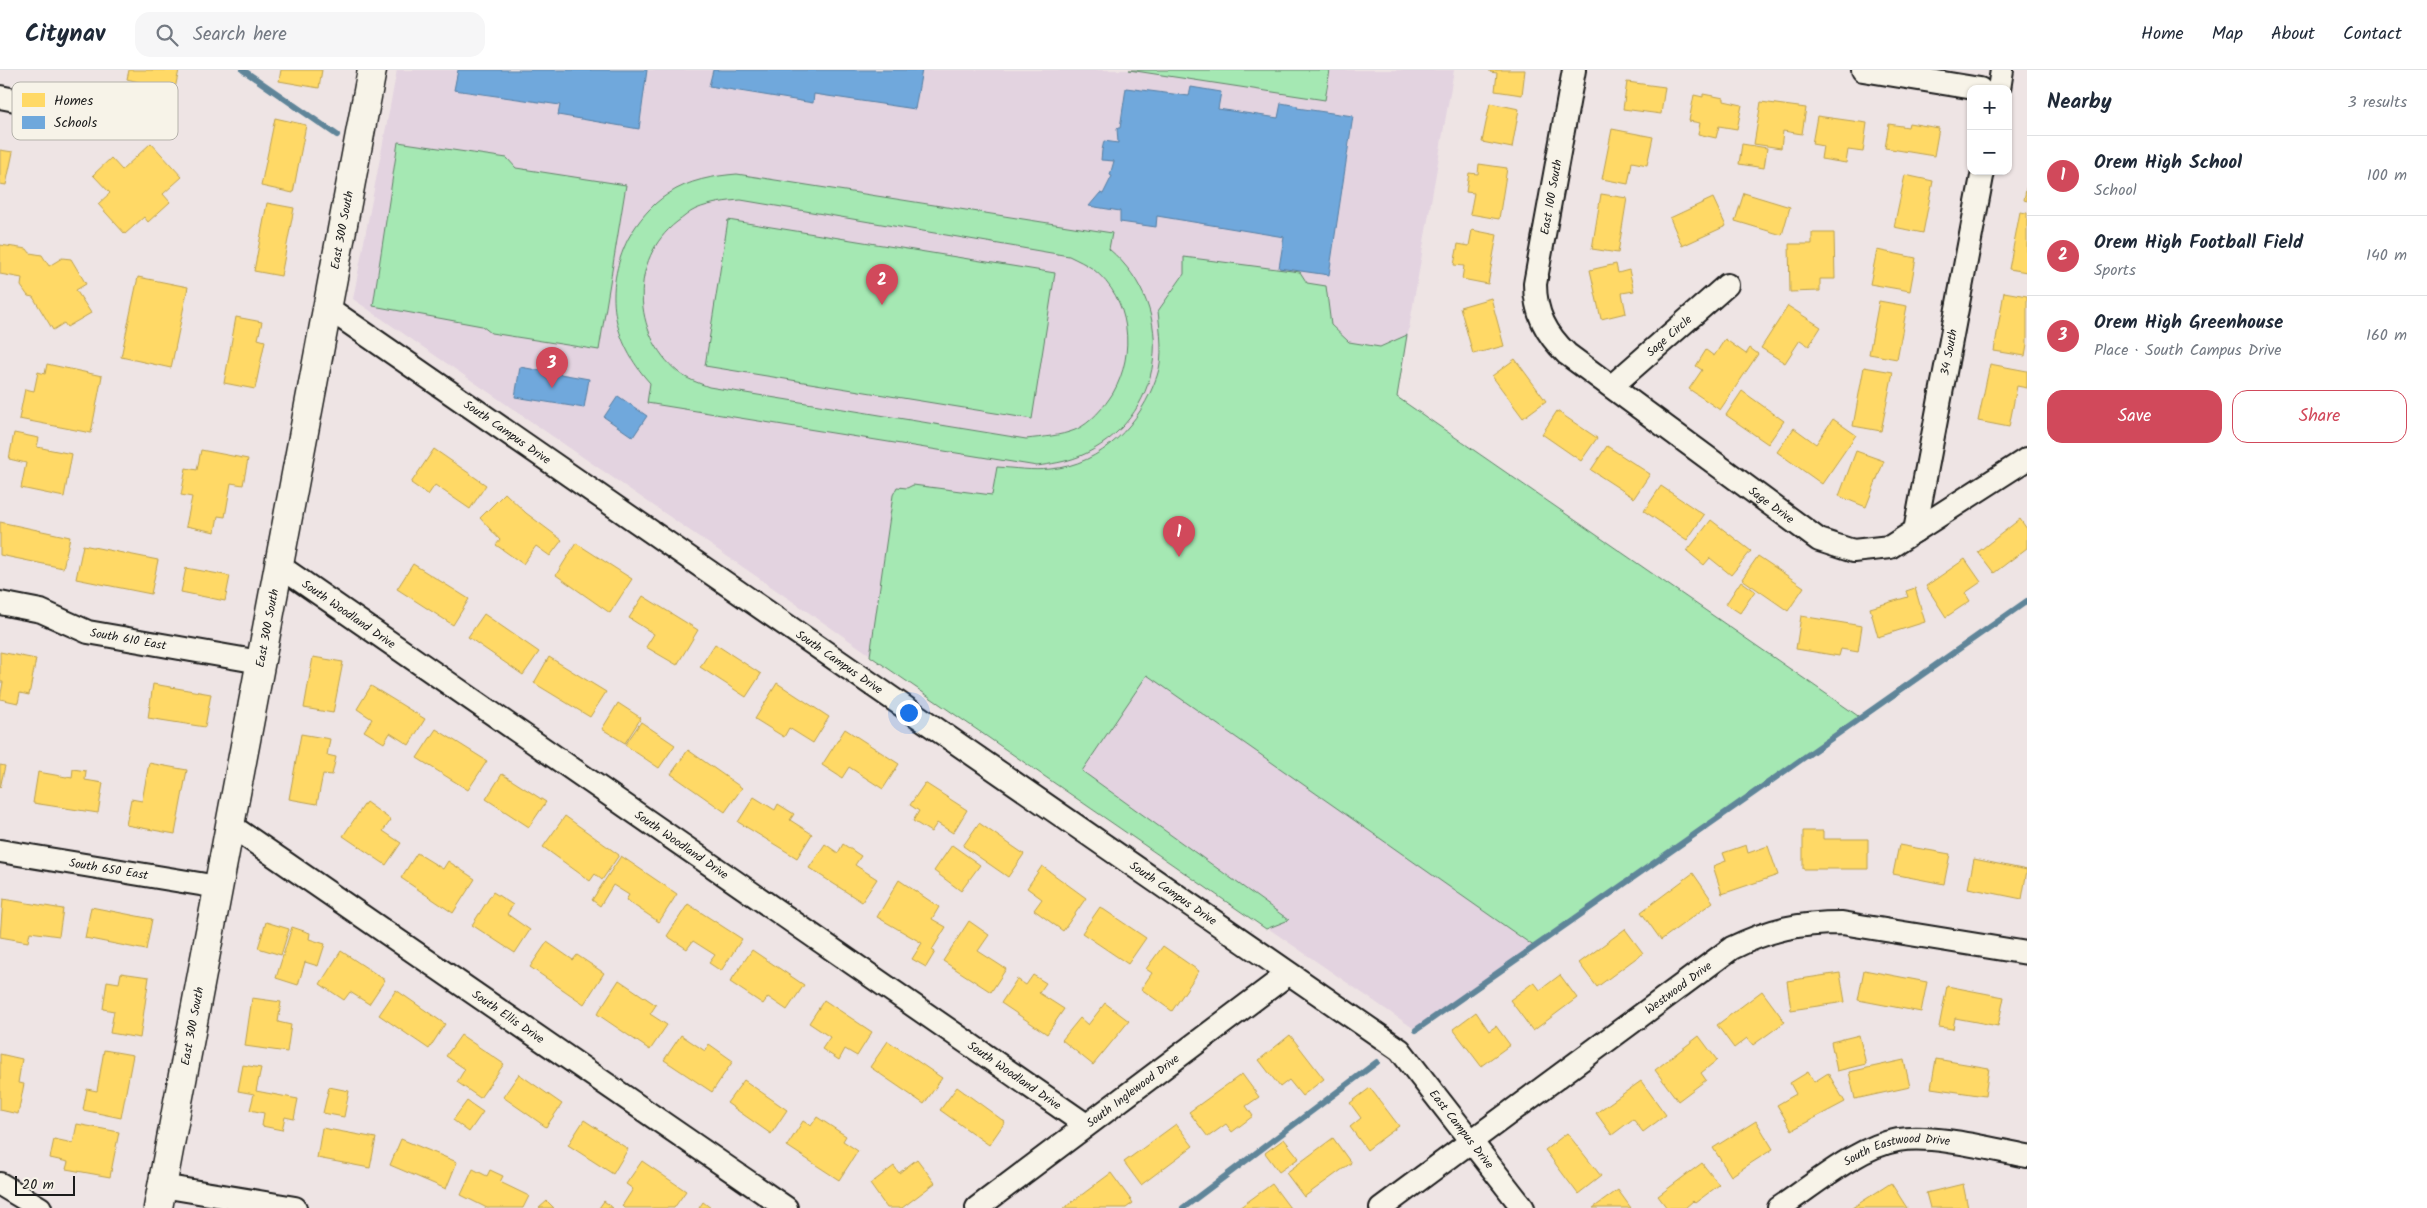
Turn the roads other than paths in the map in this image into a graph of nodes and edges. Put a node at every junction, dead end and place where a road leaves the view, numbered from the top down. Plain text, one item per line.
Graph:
1 (372, 70) edge
2 (1574, 70) edge
3 (1863, 70) edge
4 (2002, 70) edge
5 (2000, 85) edge
6 (1967, 87) edge
7 (1982, 175) edge
8 (1727, 286) dead end
9 (328, 308) junction
10 (1542, 323) joint
11 (1612, 386) junction
12 (2027, 459) edge
13 (1915, 531) junction
14 (278, 565) junction
15 (0, 603) edge
16 (260, 662) junction
17 (230, 825) junction
18 (0, 851) edge
19 (218, 887) junction
20 (2027, 953) edge
21 (1288, 974) junction
22 (1400, 1050) joint
23 (1086, 1125) junction
24 (1472, 1141) junction
25 (2027, 1156) edge
26 (0, 1184) edge
27 (160, 1197) edge
28 (40, 1208) edge
29 (295, 1208) edge
30 (786, 1208) edge
31 (977, 1208) edge
32 (1381, 1208) edge
33 (1522, 1208) edge
34 (1779, 1208) edge

1 - 9 street, East 300 South
2 - 10 street, East 100 South
3 - 6 street
4 - 5 street
7 - 13 street, 34 South
8 - 11 street, Sage Circle
9 - 14 street, East 300 South
9 - 21 street, South Campus Drive
10 - 11 street, Sage Drive
11 - 13 street, Sage Drive
12 - 13 street, Sage Drive
14 - 16 street, East 300 South
14 - 23 street, South Woodland Drive
15 - 16 street, South 610 East
16 - 17 street, East 300 South
17 - 19 street, East 300 South
17 - 30 street, South Ellis Drive
18 - 19 street, South 650 East
19 - 27 street, East 300 South
20 - 24 street, Westwood Drive
21 - 22 street, South Campus Drive
21 - 23 street, South Inglewood Drive
22 - 24 street, East Campus Drive
23 - 31 street, South Inglewood Drive
24 - 32 street, Westwood Drive
24 - 33 street, East Campus Drive
25 - 34 street, South Eastwood Drive
26 - 28 street
27 - 29 street

